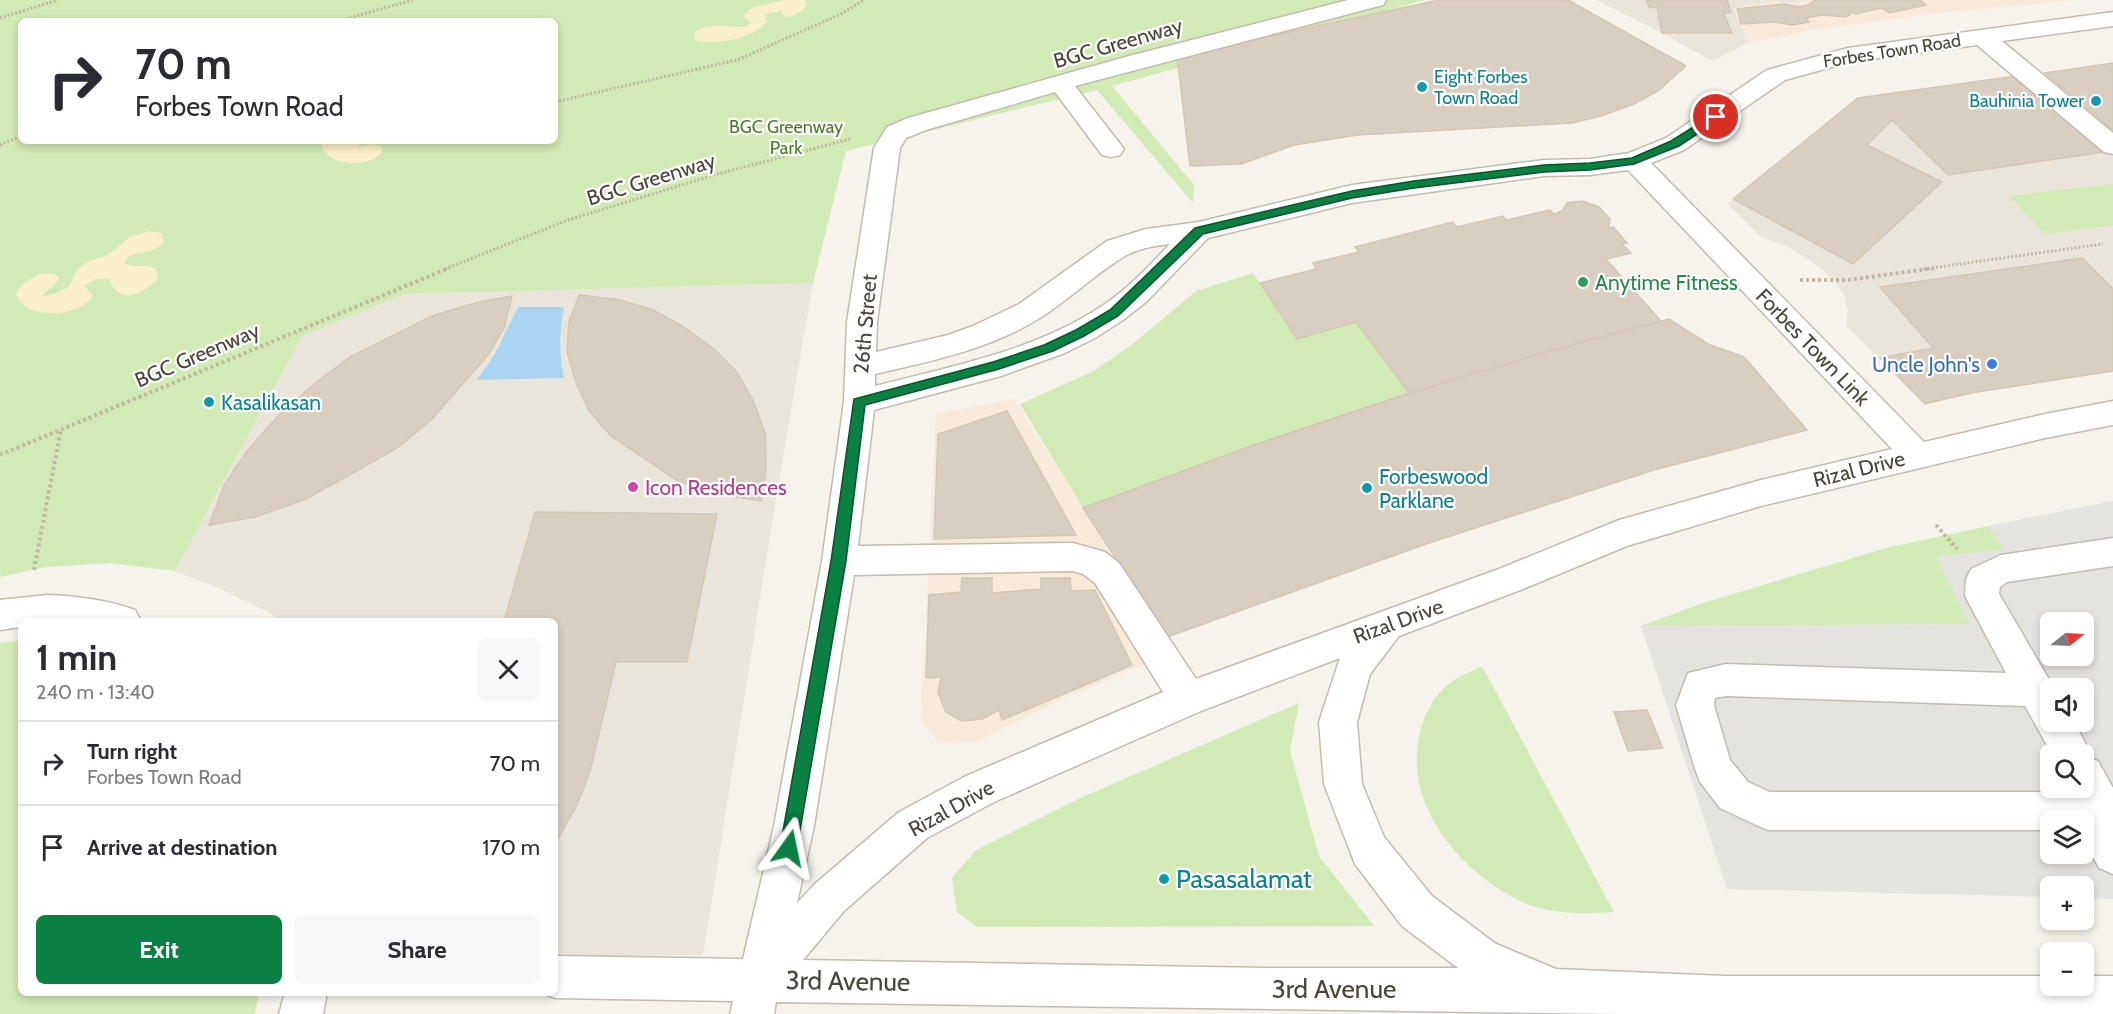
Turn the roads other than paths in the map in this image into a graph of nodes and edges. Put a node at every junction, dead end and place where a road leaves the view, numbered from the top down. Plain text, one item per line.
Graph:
1 (1375, 0) edge
2 (2113, 19) edge
3 (1981, 36) junction
4 (1060, 83) junction
5 (2113, 146) edge
6 (1111, 149) dead end
7 (1634, 161) junction
8 (1199, 231) junction
9 (862, 366) junction
10 (859, 402) junction
11 (2113, 413) edge
12 (1917, 455) junction
13 (2113, 552) edge
14 (838, 561) junction
15 (13, 612) edge
16 (110, 618) edge
17 (1387, 625) junction
18 (2040, 698) edge
19 (1188, 699) junction
20 (2040, 703) edge
21 (2094, 789) edge
22 (2110, 813) edge
23 (2113, 854) edge
24 (558, 977) edge
25 (1559, 990) junction
26 (305, 996) edge
27 (755, 997) edge
28 (2113, 997) edge
29 (1728, 1005) edge
30 (301, 1014) edge

1 - 4 street
2 - 3 street, Forbes Town Road
3 - 5 street
3 - 7 street, Forbes Town Road
4 - 6 street
4 - 9 street, 26th Street
7 - 8 street, Forbes Town Road
7 - 12 street, Forbes Town Link
8 - 9 street, Forbes Town Road
8 - 10 street
9 - 10 street, 26th Street
10 - 14 street, 26th Street
11 - 12 street, Rizal Drive
12 - 17 street, Rizal Drive
13 - 18 street
14 - 19 street
14 - 27 street, 26th Street
15 - 16 street
17 - 19 street, Rizal Drive
17 - 25 street
19 - 27 street, Rizal Drive
20 - 22 street
21 - 22 street
22 - 23 street
24 - 27 street, 3rd Avenue
25 - 27 street, 3rd Avenue
25 - 29 street, 3rd Avenue
26 - 30 street
28 - 29 street, 3rd Avenue

